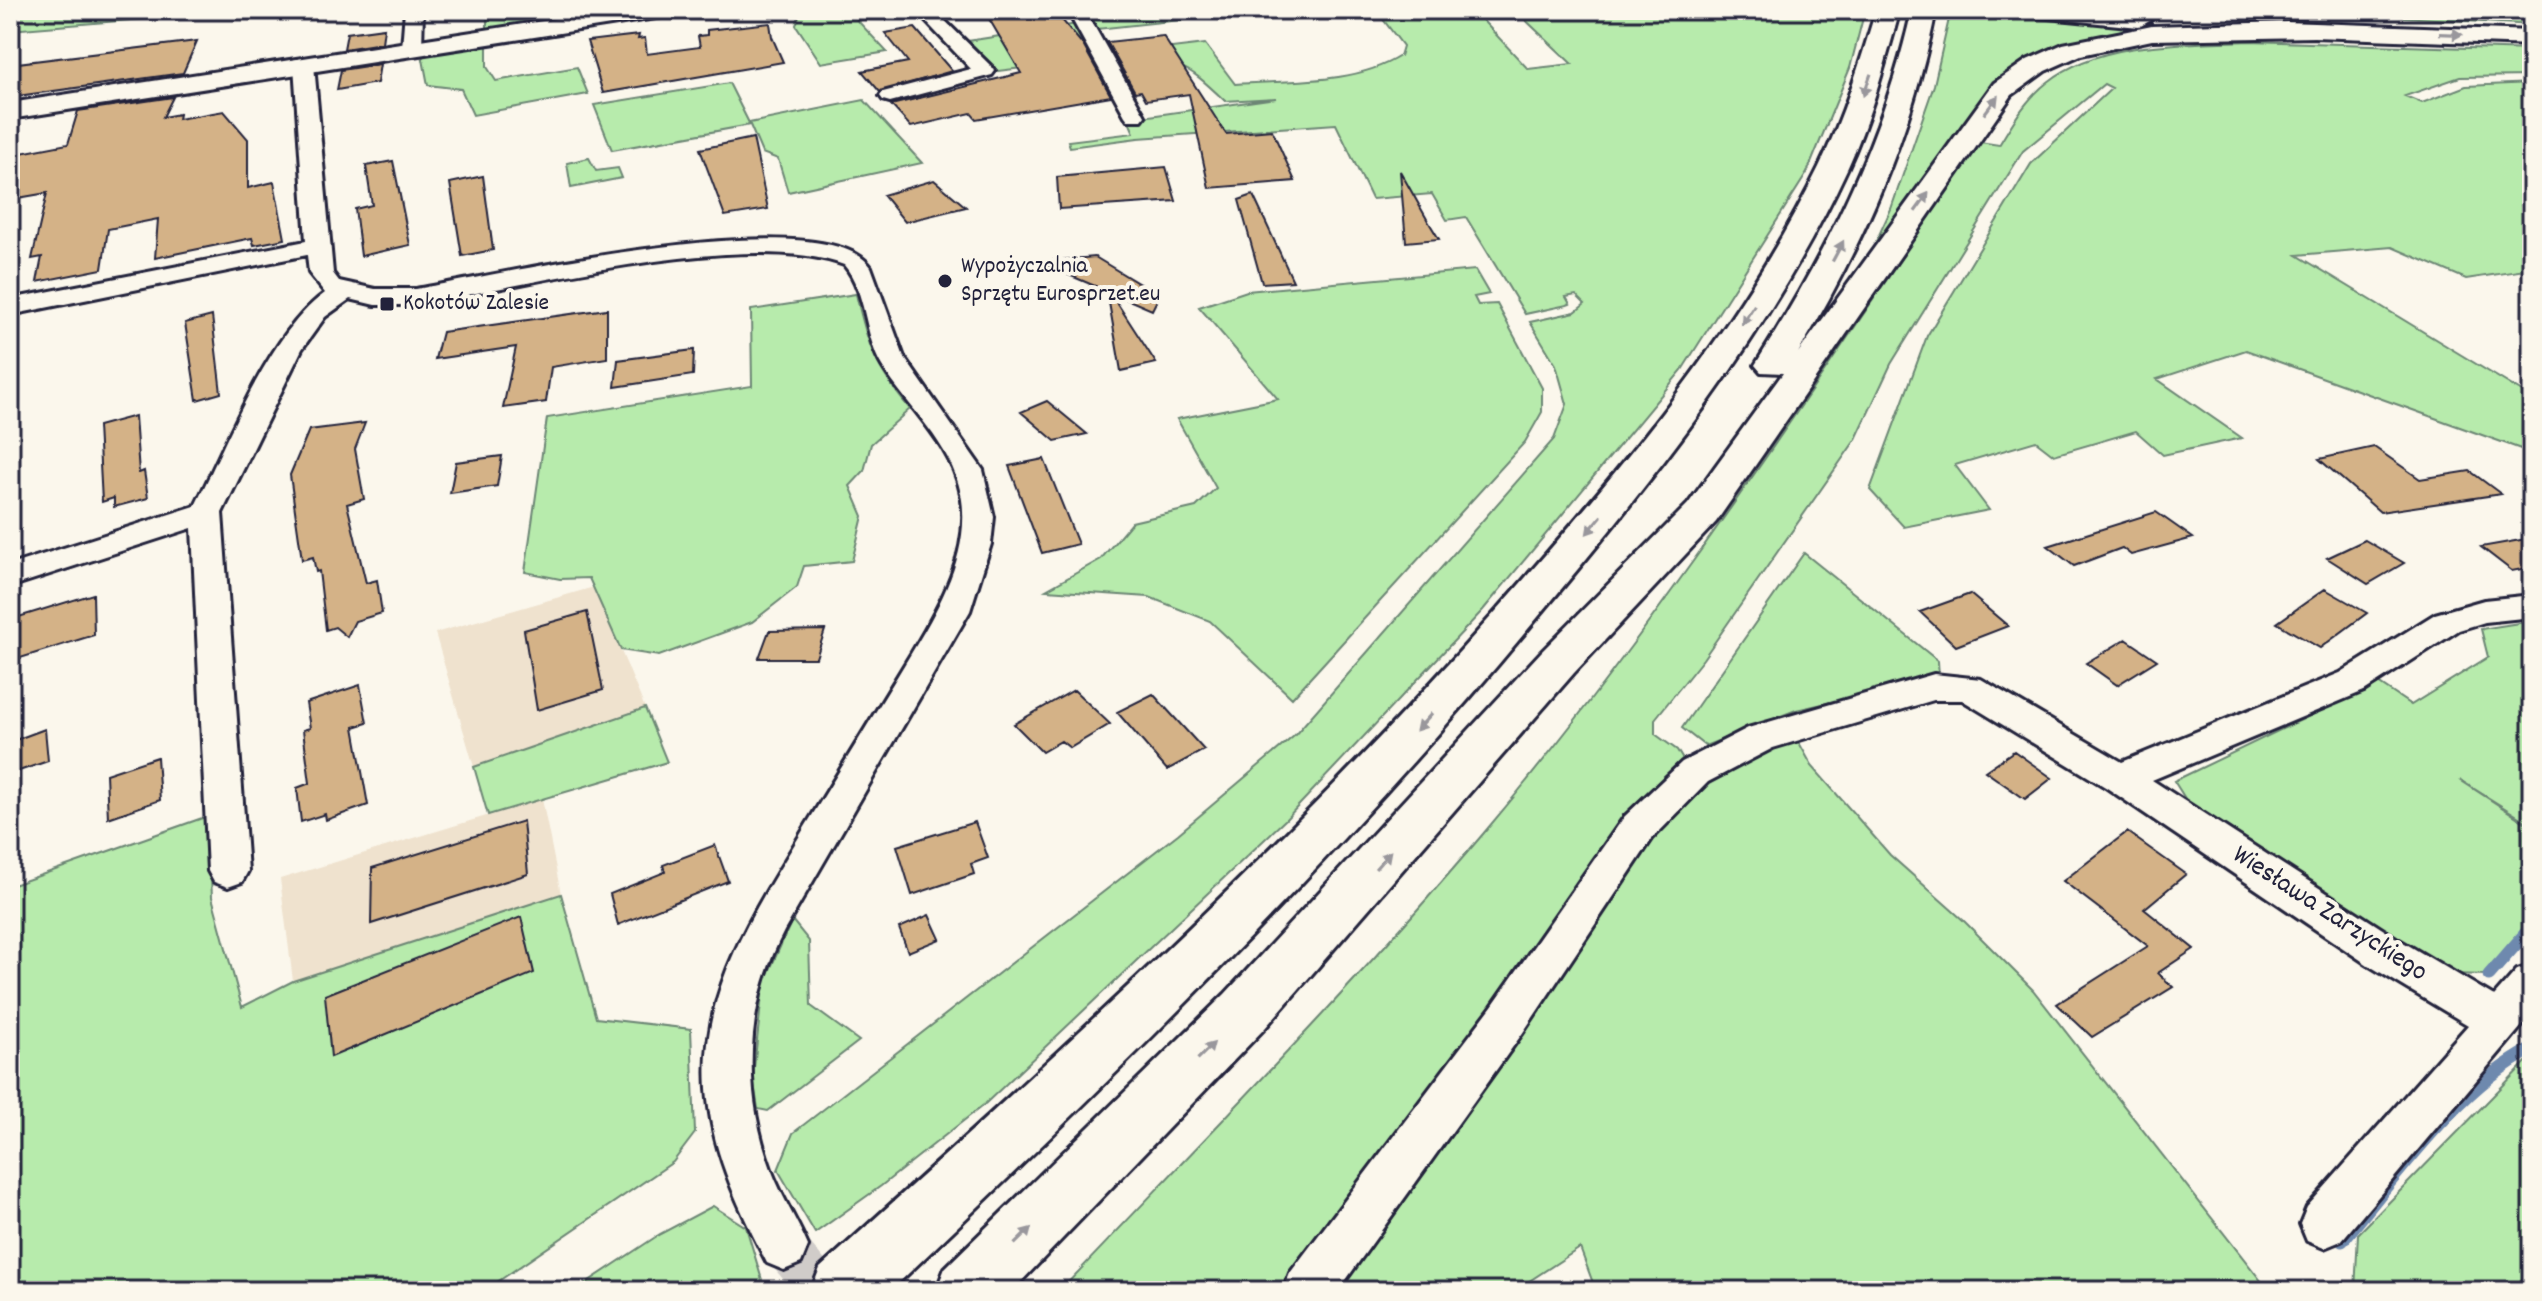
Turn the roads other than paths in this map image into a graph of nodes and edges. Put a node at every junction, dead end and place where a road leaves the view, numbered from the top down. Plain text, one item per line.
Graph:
1 (414, 10) edge
2 (662, 10) edge
3 (924, 10) edge
4 (1076, 10) edge
5 (1888, 10) edge
6 (1924, 10) edge
7 (2038, 10) edge
8 (2317, 30) junction
9 (2532, 38) edge
10 (412, 48) junction
11 (304, 65) junction
12 (890, 96) dead end
13 (10, 111) edge
14 (1135, 116) dead end
15 (318, 246) junction
16 (344, 292) junction
17 (10, 307) edge
18 (207, 513) junction
19 (10, 576) edge
20 (2532, 606) edge
21 (1558, 662) junction
22 (2120, 778) junction
23 (228, 871) dead end
24 (2532, 983) edge
25 (2497, 1020) junction
26 (2324, 1224) dead end
27 (784, 1246) tunnel mouth
28 (843, 1291) edge
29 (968, 1291) edge
30 (1308, 1291) edge

1 - 10 street
2 - 10 main road
3 - 12 street
4 - 14 street
5 -> 28 main road
21 -> 6 main road
7 - 8 main road
8 -> 9 main road
21 -> 8 main road
10 - 11 main road
11 - 13 main road
11 - 15 street
15 - 16 street
15 - 17 street
16 - 18 street
16 - 27 street
18 - 19 street
18 - 23 street
20 - 22 street
29 -> 21 main road
22 - 25 street, Wiesława Zarzyckiego
22 - 30 street, Wiesława Zarzyckiego
24 - 25 street
25 - 26 street

